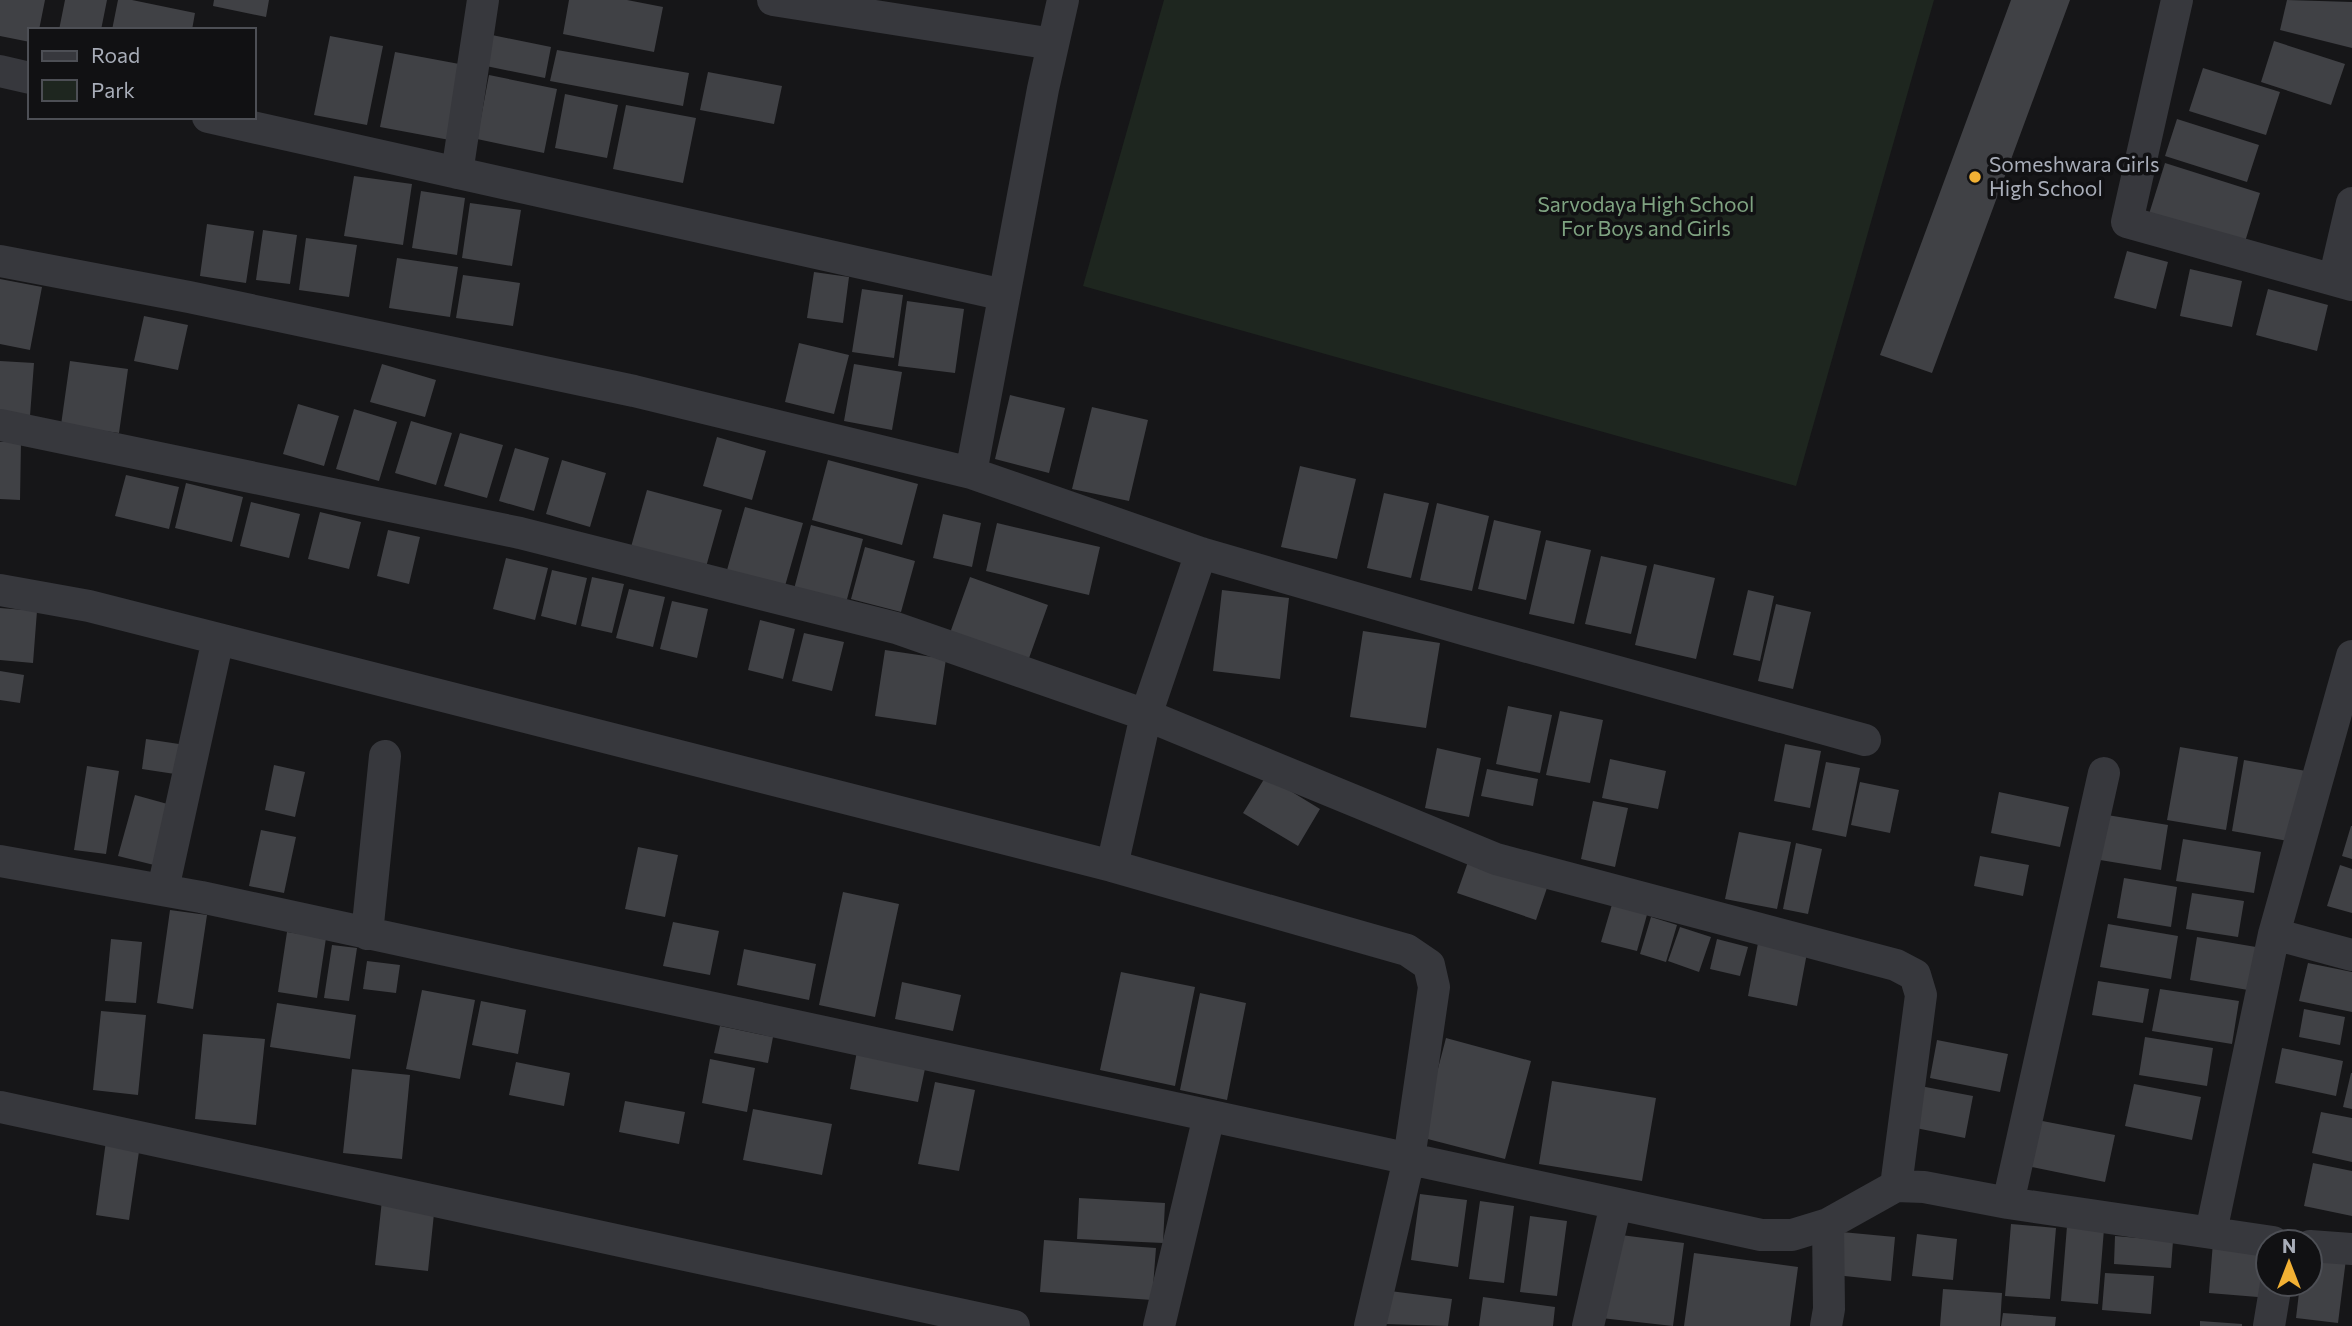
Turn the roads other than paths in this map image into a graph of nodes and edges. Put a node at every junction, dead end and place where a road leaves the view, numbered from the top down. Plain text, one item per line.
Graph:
1 (483, 0) edge
2 (773, 0) edge
3 (1063, 0) edge
4 (2177, 0) edge
5 (1053, 44) junction
6 (0, 71) edge
7 (28, 78) edge
8 (217, 119) edge
9 (457, 173) junction
10 (2352, 203) edge
11 (0, 261) edge
12 (2343, 283) edge
13 (1004, 295) junction
14 (0, 425) edge
15 (971, 473) junction
16 (1201, 553) junction
17 (0, 590) edge
18 (218, 639) junction
19 (2352, 656) edge
20 (1146, 715) junction
21 (1865, 740) dead end
22 (385, 756) dead end
23 (2104, 773) dead end
24 (0, 860) edge
25 (1112, 866) junction
26 (163, 889) junction
27 (367, 934) junction
28 (2274, 934) junction
29 (2352, 955) edge
30 (0, 1107) edge
31 (1209, 1116) junction
32 (1409, 1159) junction
33 (1896, 1186) junction
34 (2008, 1203) junction
35 (1616, 1204) junction
36 (1828, 1224) junction
37 (2211, 1232) junction
38 (2254, 1239) edge
39 (2324, 1247) edge
40 (2352, 1249) edge
41 (2274, 1298) edge
42 (1014, 1326) edge
43 (1159, 1326) edge
44 (1370, 1326) edge
45 (1588, 1326) edge
46 (1826, 1326) edge
47 (2270, 1326) edge

1 - 9 street
2 - 5 street
3 - 5 street
4 - 12 street
5 - 13 street
6 - 7 street
8 - 9 street
9 - 13 street
10 - 12 street
11 - 15 street
13 - 15 street
14 - 20 street
15 - 16 street
16 - 20 street
16 - 21 street
17 - 18 street
18 - 25 street
18 - 26 street
19 - 28 street
20 - 25 street
20 - 33 street
22 - 27 street
23 - 34 street
24 - 26 street
25 - 32 street
26 - 27 street
27 - 31 street
28 - 29 street
28 - 37 street
30 - 42 street
31 - 32 street
31 - 43 street
32 - 35 street
32 - 44 street
33 - 34 street
33 - 36 street
34 - 37 street
35 - 36 street
35 - 45 street
36 - 46 street
37 - 38 street
39 - 40 street
41 - 47 street

